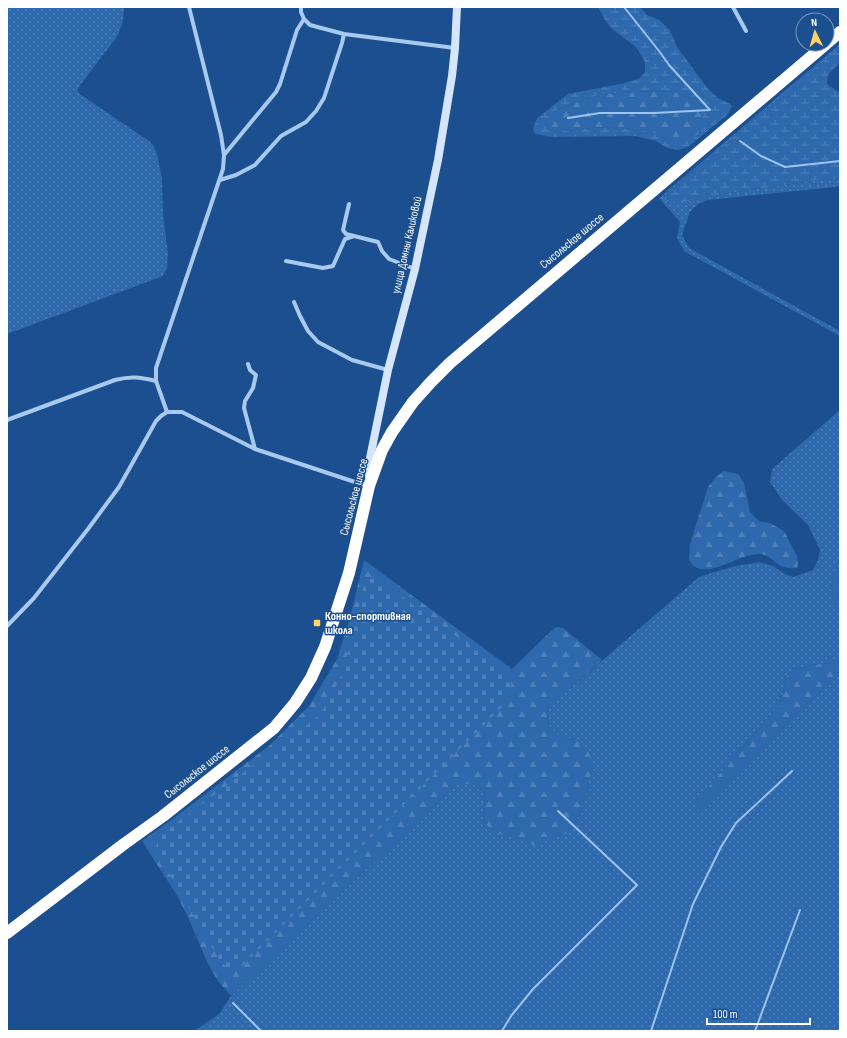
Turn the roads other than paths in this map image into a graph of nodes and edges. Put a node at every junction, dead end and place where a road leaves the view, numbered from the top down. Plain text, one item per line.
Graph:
1 (189, 7) edge
2 (301, 7) edge
3 (457, 7) edge
4 (733, 7) edge
5 (304, 19) junction
6 (746, 31) dead end
7 (344, 34) junction
8 (455, 48) junction
9 (817, 52) edge
10 (224, 155) junction
11 (220, 180) junction
12 (349, 204) dead end
13 (354, 236) junction
14 (286, 261) dead end
15 (415, 269) junction
16 (294, 302) dead end
17 (248, 364) dead end
18 (388, 370) junction
19 (156, 381) junction
20 (167, 412) junction
21 (7, 420) edge
22 (255, 449) junction
23 (369, 486) junction
24 (7, 626) edge
25 (7, 933) edge

1 - 10 street
2 - 5 street
3 - 8 main road, улица Домны Каликовой
4 - 6 street
5 - 7 street
5 - 10 street
7 - 8 street
7 - 11 street
8 - 15 main road, улица Домны Каликовой
9 - 23 highway, Сысольское шоссе
10 - 11 street
11 - 19 street
12 - 13 street
13 - 14 street
13 - 15 street
15 - 18 main road, улица Домны Каликовой
16 - 18 street
17 - 22 street
18 - 23 main road, улица Домны Каликовой
19 - 20 street
19 - 21 street
20 - 22 street
20 - 24 street
22 - 23 street
23 - 25 highway, Сысольское шоссе

